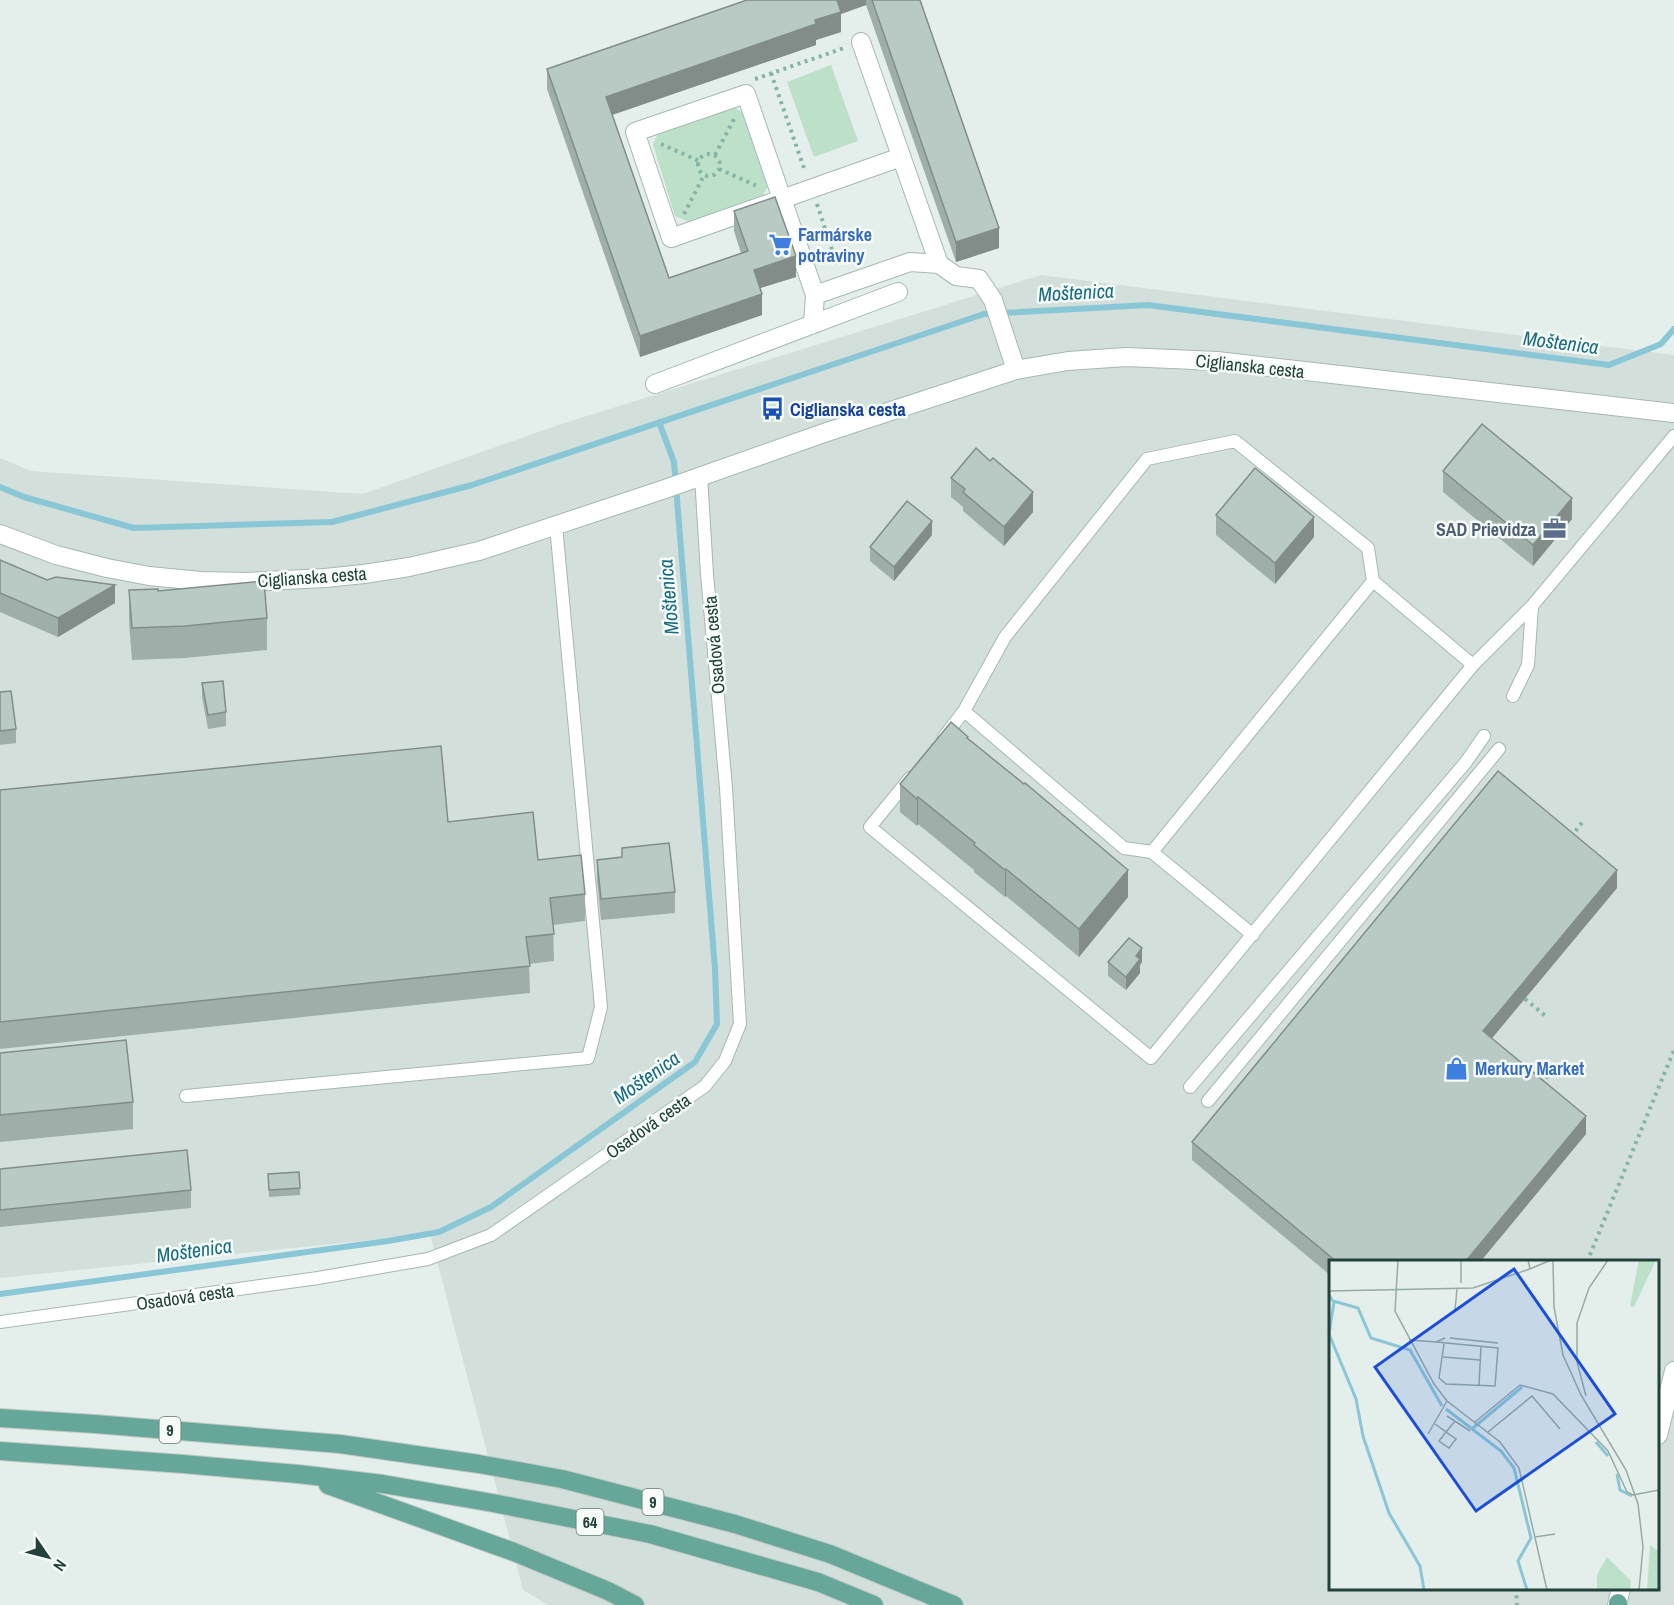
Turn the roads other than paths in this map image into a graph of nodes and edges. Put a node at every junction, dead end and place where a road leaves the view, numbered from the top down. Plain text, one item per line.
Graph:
1 (861, 42) road end
2 (901, 157) junction
3 (782, 199) junction
4 (939, 264) junction
5 (898, 292) dead end
6 (815, 295) junction
7 (813, 324) junction
8 (1016, 370) junction
9 (655, 384) dead end
10 (1674, 412) edge
11 (1674, 436) edge
12 (701, 476) junction
13 (556, 526) junction
14 (0, 534) edge
15 (1373, 581) junction
16 (1532, 606) junction
17 (1473, 665) junction
18 (1513, 696) dead end
19 (964, 711) junction
20 (1484, 736) dead end
21 (935, 747) edge
22 (1499, 749) dead end
23 (921, 765) edge
24 (1152, 852) junction
25 (1253, 935) junction
26 (1190, 1087) dead end
27 (186, 1096) dead end
28 (1208, 1101) dead end
29 (0, 1322) edge
30 (1674, 1371) edge
31 (0, 1418) edge
32 (1659, 1431) edge
33 (0, 1452) edge
34 (298, 1474) junction
35 (635, 1605) edge
36 (874, 1605) edge
37 (954, 1605) edge

1 - 2 street
2 - 3 street
2 - 4 street
3 - 3 street
3 - 6 street
4 - 6 street
4 - 8 street
5 - 7 street
6 - 7 street
7 - 9 street
8 - 10 street, Ciglianska cesta
8 - 12 street, Ciglianska cesta
11 - 16 lane
12 - 13 street, Ciglianska cesta
12 - 29 lane, Osadová cesta
13 - 14 street, Ciglianska cesta
13 - 27 lane
15 - 17 lane
15 - 19 lane
15 - 24 lane
16 - 17 lane
16 - 18 lane
17 - 25 lane
19 - 21 lane
19 - 24 lane
20 - 26 lane
22 - 28 lane
23 - 25 lane
24 - 25 lane
30 - 32 street
31 - 37 main road, 9
33 - 34 main road, 9
34 - 35 main road, 9
34 - 36 main road, 64

